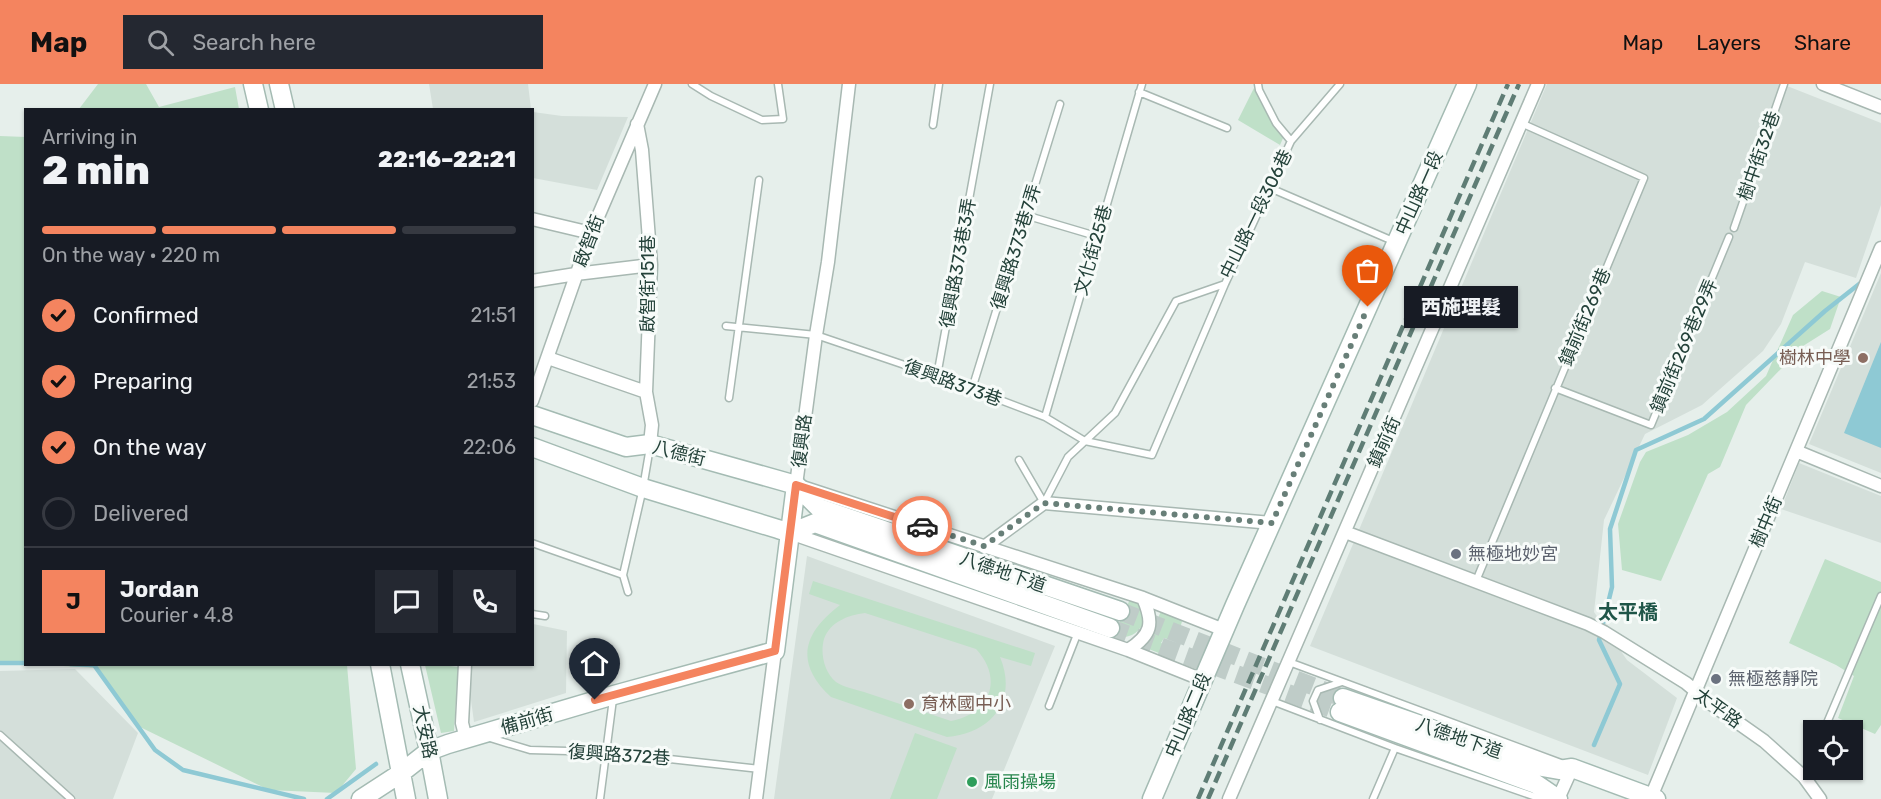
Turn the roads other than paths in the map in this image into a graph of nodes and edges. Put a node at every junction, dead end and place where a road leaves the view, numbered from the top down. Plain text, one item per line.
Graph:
1 (253, 84) edge
2 (279, 84) edge
3 (655, 84) edge
4 (692, 84) edge
5 (778, 84) edge
6 (849, 84) edge
7 (939, 84) edge
8 (990, 84) edge
9 (1142, 84) edge
10 (1258, 84) edge
11 (1467, 84) edge
12 (1538, 84) edge
13 (1784, 84) edge
14 (1337, 85) edge
15 (1828, 85) edge
16 (1139, 92) junction
17 (1060, 104) dead end
18 (1881, 107) edge
19 (259, 108) edge
20 (285, 108) edge
21 (1521, 123) junction
22 (637, 124) junction
23 (933, 125) dead end
24 (1227, 128) dead end
25 (1291, 141) junction
26 (759, 180) dead end
27 (1270, 188) junction
28 (1025, 215) junction
29 (534, 219) edge
30 (1734, 228) dead end
31 (591, 233) junction
32 (1096, 236) junction
33 (1730, 237) dead end
34 (1396, 242) junction
35 (1881, 248) edge
36 (651, 265) junction
37 (576, 274) junction
38 (534, 281) edge
39 (1225, 284) junction
40 (726, 326) dead end
41 (738, 327) junction
42 (816, 335) junction
43 (548, 358) junction
44 (937, 376) junction
45 (1555, 388) junction
46 (972, 389) junction
47 (646, 392) junction
48 (534, 396) edge
49 (729, 398) dead end
50 (534, 416) edge
51 (1045, 417) junction
52 (1085, 441) junction
53 (650, 444) junction
54 (534, 448) edge
55 (1796, 451) junction
56 (1019, 460) dead end
57 (796, 485) junction
58 (1881, 486) edge
59 (643, 488) junction
60 (1044, 503) junction
61 (817, 516) junction
62 (1272, 523) junction
63 (1345, 531) junction
64 (790, 533) junction
65 (534, 544) edge
66 (984, 546) junction
67 (623, 575) junction
68 (1476, 581) junction
69 (628, 592) dead end
70 (1881, 596) edge
71 (1143, 598) junction
72 (1120, 611) tunnel mouth
73 (534, 614) edge
74 (544, 616) dead end
75 (1110, 627) tunnel mouth
76 (1224, 630) junction
77 (1078, 632) junction
78 (1128, 650) junction
79 (775, 651) junction
80 (1289, 662) junction
81 (380, 666) edge
82 (410, 666) edge
83 (465, 666) edge
84 (1203, 680) junction
85 (1695, 692) junction
86 (614, 695) junction
87 (1342, 697) junction
88 (1272, 701) junction
89 (1049, 706) dead end
90 (1320, 720) junction
91 (1828, 720) edge
92 (0, 735) edge
93 (473, 737) junction
94 (1395, 748) junction
95 (429, 751) junction
96 (606, 752) junction
97 (1572, 768) junction
98 (760, 769) junction
99 (401, 773) junction
100 (1539, 776) junction
101 (1803, 776) edge
102 (1806, 780) edge
103 (1653, 798) edge
104 (71, 799) edge
105 (361, 799) edge
106 (406, 799) edge
107 (438, 799) edge
108 (600, 799) edge
109 (756, 799) edge
110 (1152, 799) edge
111 (1229, 799) edge
112 (1373, 799) edge
113 (1558, 799) edge
114 (1820, 799) edge

1 - 19 street
2 - 20 street
3 - 22 street, 啟智街
4 - 5 lane
6 - 42 street, 復興路
7 - 23 lane
8 - 44 lane, 復興路373巷3弄
9 - 16 lane, 文化街25巷
10 - 25 lane
11 - 34 street, 中山路一段
12 - 21 street, 鎮前街
13 - 30 lane, 樹中街32巷
14 - 25 lane, 中山路一段306巷
15 - 18 street
16 - 24 lane
16 - 32 lane, 文化街25巷
17 - 28 lane, 復興路373巷7弄
21 - 45 lane, 鎮前街269巷
21 - 63 street, 鎮前街
22 - 31 street, 啟智街
22 - 36 street, 啟智街151巷
25 - 27 lane, 中山路一段306巷
26 - 41 lane
27 - 34 lane
27 - 39 lane, 中山路一段306巷
28 - 32 lane
28 - 46 lane, 復興路373巷7弄
29 - 31 street
31 - 37 street, 啟智街
32 - 51 lane, 文化街25巷
33 - 45 lane, 鎮前街269巷29弄
34 - 62 street, 中山路一段
35 - 55 street, 樹中街
36 - 37 street
36 - 47 street, 啟智街151巷
37 - 38 street
37 - 43 street, 啟智街
39 - 52 lane, 中山路一段306巷
39 - 52 lane, 復興路373巷
40 - 41 lane, 復興路373巷
41 - 42 lane, 復興路373巷
41 - 49 lane
42 - 44 lane, 復興路373巷
42 - 57 street, 復興路
43 - 47 street
43 - 48 street, 啟智街
44 - 46 lane, 復興路373巷
45 - 68 lane, 鎮前街269巷
46 - 51 lane, 復興路373巷
47 - 53 street, 啟智街151巷
50 - 53 street, 八德街
51 - 52 lane, 復興路373巷
52 - 60 lane, 中山路一段306巷
53 - 57 street, 八德街
53 - 59 lane
54 - 59 street
55 - 58 street
55 - 85 street, 樹中街
56 - 60 lane
57 - 61 street, 八德街
57 - 64 street, 復興路
57 - 66 street
59 - 64 street
59 - 67 lane
60 - 62 street
60 - 66 street
61 - 64 street
61 - 72 street, 八德地下道
61 - 75 street, 八德地下道
62 - 76 street, 中山路一段
63 - 68 street
63 - 80 street, 鎮前街
64 - 77 street
64 - 79 street, 復興路
65 - 67 lane
66 - 71 street
67 - 69 lane
68 - 85 street, 太平路
70 - 91 lane
71 - 76 street
71 - 78 street
73 - 74 lane
76 - 84 street, 中山路二段
77 - 78 street
77 - 89 lane
78 - 84 street
79 - 86 street, 備前街
79 - 98 street, 復興路
80 - 87 lane
80 - 88 street, 鎮前街
81 - 99 street, 大安路
82 - 95 street, 大安路
83 - 93 street
84 - 110 street, 中山路二段
85 - 101 street, 太平路
85 - 103 street, 樹中街
86 - 93 street, 備前街
86 - 96 lane
87 - 90 lane
87 - 97 lane
87 - 100 street, 八德地下道
88 - 90 lane
88 - 111 street, 鎮前街
90 - 94 lane
92 - 104 lane
93 - 95 street, 備前街
93 - 96 lane, 復興路372巷
94 - 112 lane
94 - 113 lane
95 - 99 street, 備前街
95 - 107 street, 大安路
96 - 98 lane, 復興路372巷
96 - 108 lane
97 - 100 street
97 - 103 street
97 - 113 street
98 - 109 street, 復興路
99 - 105 street, 備前街
99 - 106 street, 大安路
100 - 113 street
102 - 114 street, 太平路

